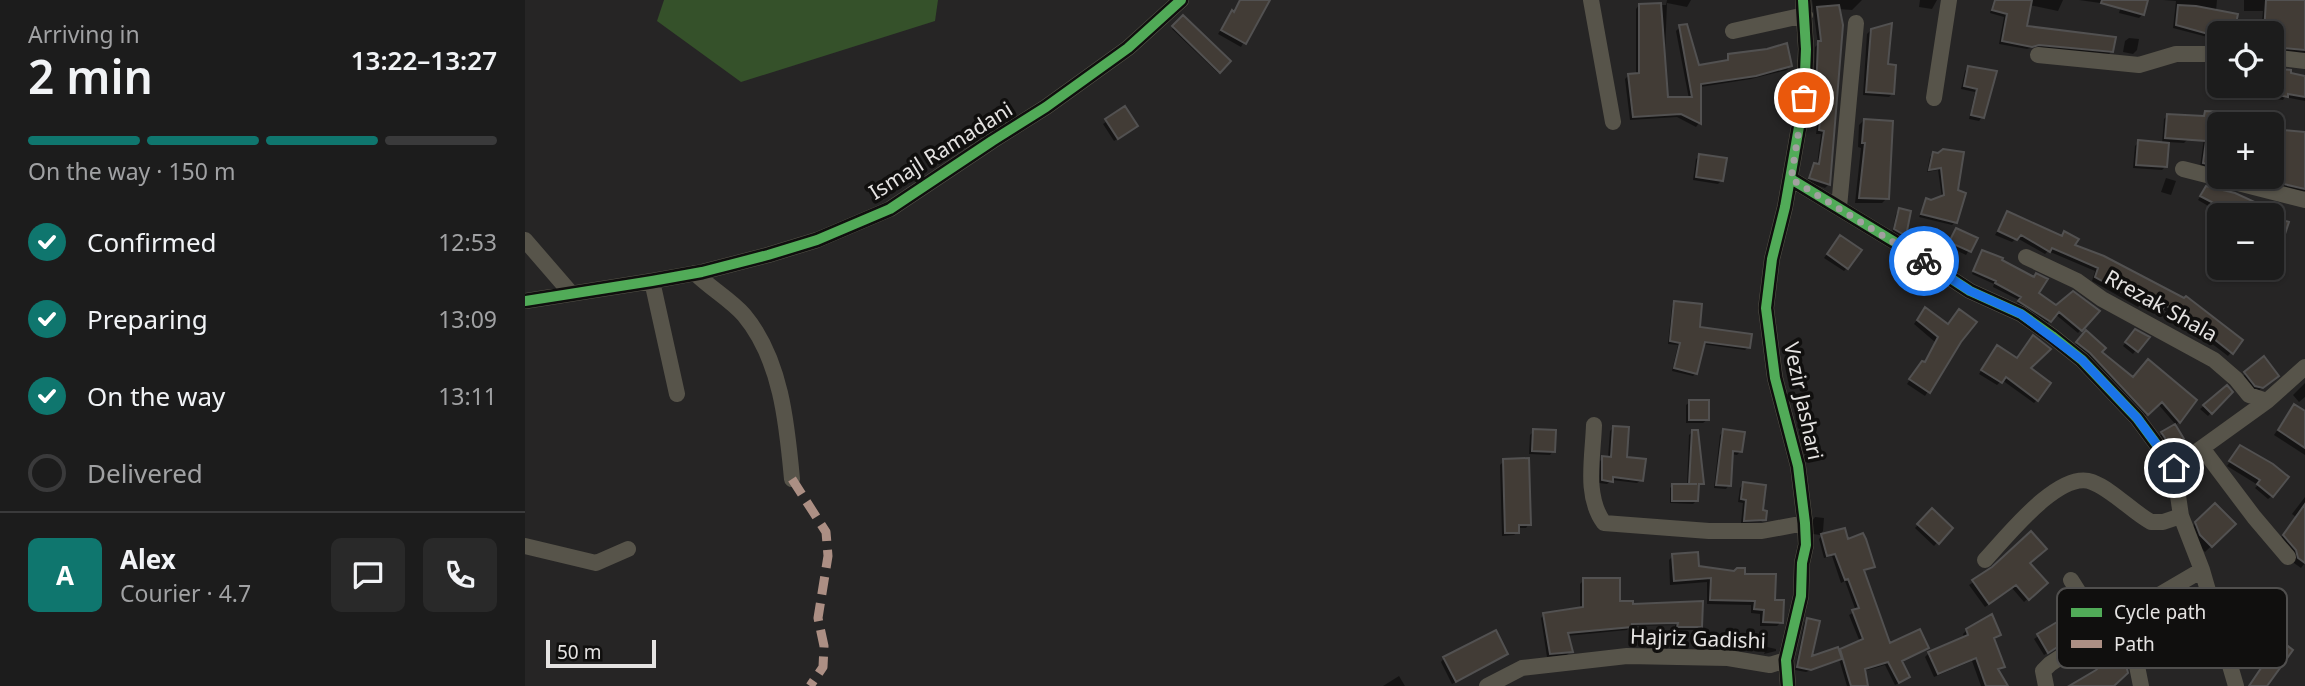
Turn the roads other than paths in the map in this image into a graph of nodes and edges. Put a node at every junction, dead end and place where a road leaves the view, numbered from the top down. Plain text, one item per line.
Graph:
1 (1181, 0) edge
2 (1591, 0) edge
3 (1949, 0) edge
4 (1804, 7) edge
5 (1856, 23) dead end
6 (1733, 31) dead end
7 (2207, 54) edge
8 (2038, 55) dead end
9 (2284, 59) edge
10 (2305, 61) edge
11 (1934, 98) dead end
12 (1613, 122) dead end
13 (2183, 169) dead end
14 (1791, 179) junction
15 (2305, 200) edge
16 (1839, 207) junction
17 (525, 240) edge
18 (2026, 257) dead end
19 (695, 273) junction
20 (652, 281) junction
21 (570, 292) junction
22 (525, 300) edge
23 (2305, 366) edge
24 (677, 394) dead end
25 (2267, 401) junction
26 (1594, 425) dead end
27 (2202, 448) junction
28 (2174, 468) junction
29 (792, 479) dead end
30 (2181, 516) junction
31 (1805, 523) junction
32 (525, 546) edge
33 (628, 549) dead end
34 (2288, 557) dead end
35 (1985, 560) dead end
36 (2202, 570) junction
37 (2071, 580) dead end
38 (2076, 588) edge
39 (2171, 588) edge
40 (2207, 588) edge
41 (1786, 660) junction
42 (2057, 661) edge
43 (2137, 668) edge
44 (2231, 668) edge
45 (1487, 686) edge
46 (1788, 686) edge
47 (2046, 686) edge
48 (2141, 686) edge
49 (2236, 686) edge

1 - 19 street, Ismajl Ramadani
2 - 12 street
3 - 11 street
4 - 6 street, Vezir Jashari
4 - 14 street, Vezir Jashari
5 - 16 street
7 - 8 street
9 - 10 street
13 - 15 street
14 - 16 street
14 - 31 street, Vezir Jashari
16 - 28 street
17 - 21 street
18 - 25 street, Rrezak Shala
19 - 20 street, Ismajl Ramadani
19 - 29 street
20 - 21 street, Ismajl Ramadani
20 - 24 street
21 - 22 street, Ismajl Ramadani
23 - 25 street
25 - 27 street
26 - 31 street
27 - 28 street
27 - 34 street
28 - 30 street
30 - 35 street
30 - 36 street
31 - 41 street, Vezir Jashari
32 - 33 street
36 - 39 street
36 - 40 street
37 - 38 street
41 - 45 street, Hajriz Gadishi
41 - 46 street, Vezir Jashari
42 - 47 street
43 - 48 street
44 - 49 street

